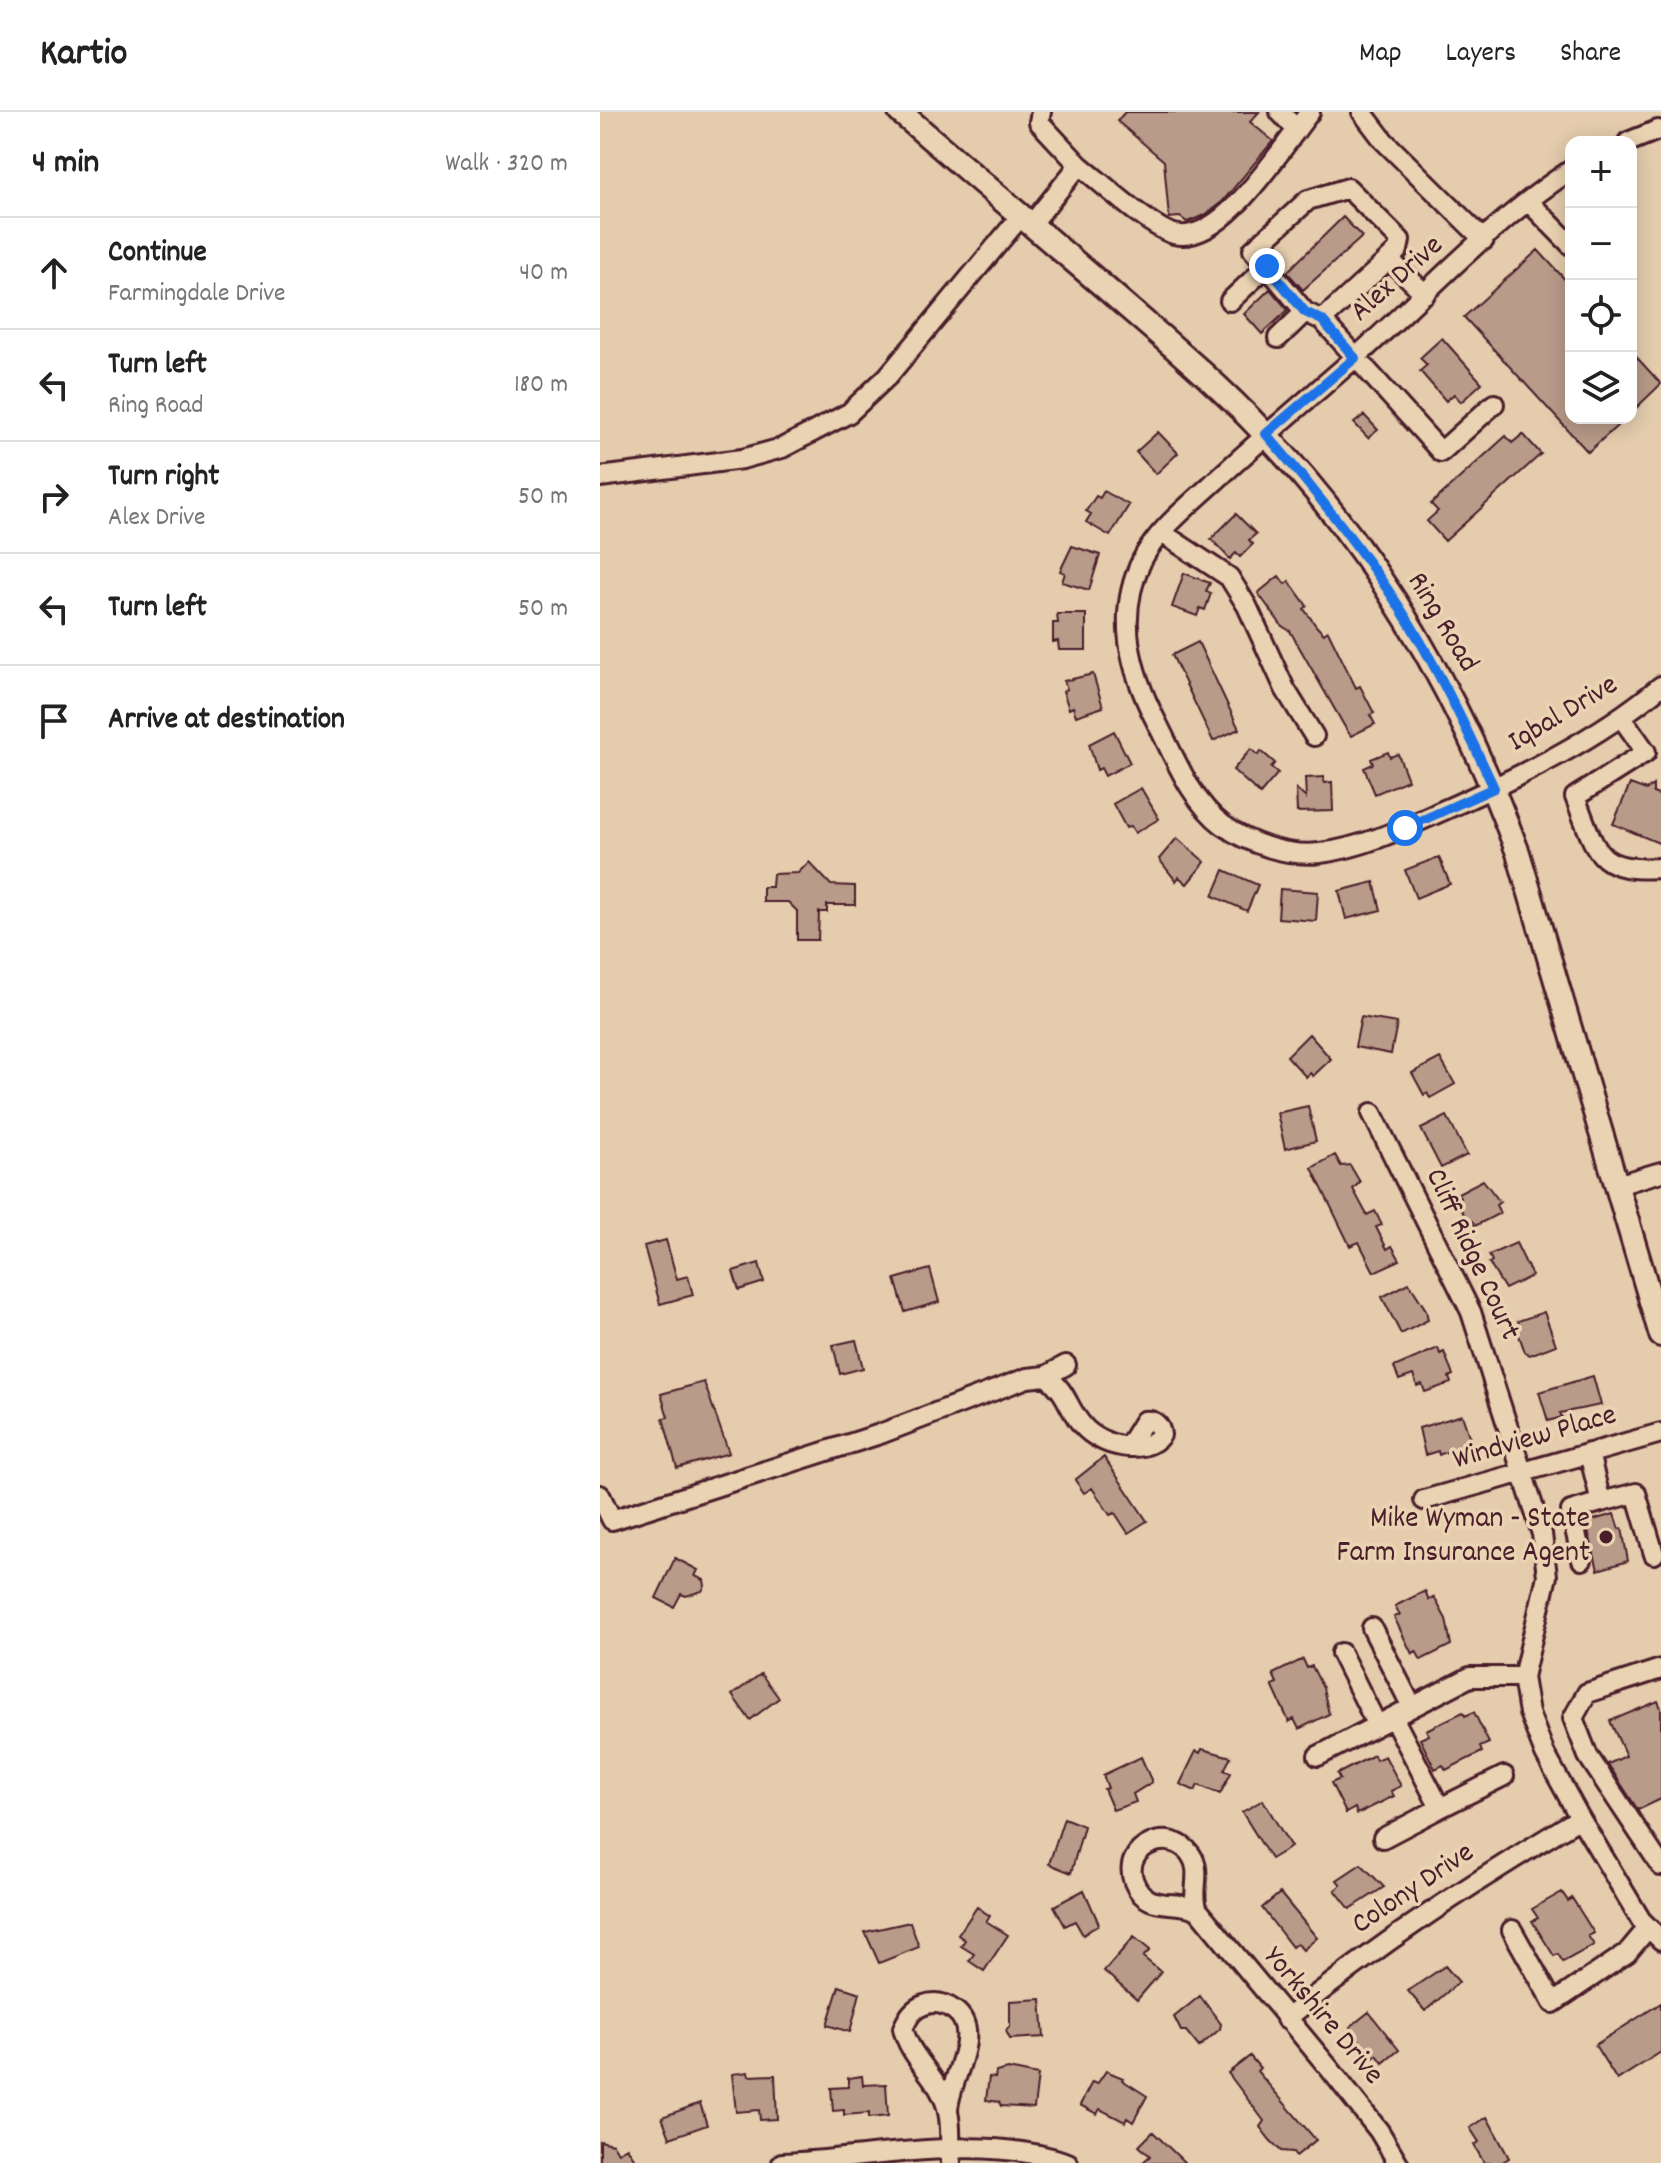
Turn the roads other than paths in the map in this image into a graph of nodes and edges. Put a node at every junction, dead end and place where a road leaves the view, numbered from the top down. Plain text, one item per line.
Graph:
1 (900, 112) edge
2 (1041, 112) edge
3 (1280, 112) edge
4 (1310, 112) edge
5 (1362, 112) edge
6 (1296, 129) junction
7 (1658, 130) dead end
8 (1637, 138) edge
9 (1079, 165) junction
10 (1565, 174) edge
11 (1528, 201) junction
12 (1026, 220) junction
13 (1565, 239) edge
14 (1484, 240) junction
15 (1389, 259) junction
16 (1267, 266) junction
17 (1425, 294) junction
18 (1230, 301) dead end
19 (1313, 316) junction
20 (1278, 338) dead end
21 (1355, 358) junction
22 (1494, 404) dead end
23 (1266, 434) junction
24 (600, 477) edge
25 (1162, 533) junction
26 (1661, 686) edge
27 (1622, 718) junction
28 (1314, 736) dead end
29 (1661, 740) edge
30 (1646, 752) junction
31 (1494, 788) junction
32 (1661, 868) edge
33 (1372, 1113) dead end
34 (1661, 1172) edge
35 (1617, 1185) junction
36 (1661, 1335) edge
37 (1066, 1365) dead end
38 (1046, 1376) junction
39 (1661, 1433) edge
40 (1128, 1447) dead end
41 (1589, 1453) junction
42 (1522, 1472) junction
43 (600, 1495) edge
44 (1424, 1500) dead end
45 (1601, 1502) junction
46 (1654, 1554) dead end
47 (1546, 1558) junction
48 (1372, 1628) dead end
49 (1341, 1653) dead end
50 (1661, 1669) edge
51 (1523, 1677) junction
52 (1412, 1707) junction
53 (1385, 1721) junction
54 (1318, 1756) dead end
55 (1504, 1776) dead end
56 (1440, 1808) junction
57 (1580, 1818) junction
58 (1383, 1838) dead end
59 (1655, 1845) edge
60 (1661, 1866) edge
61 (1198, 1910) junction
62 (1512, 1930) dead end
63 (1654, 1934) edge
64 (1286, 2019) junction
65 (948, 2111) junction
66 (950, 2157) edge
67 (824, 2162) edge
68 (782, 2163) edge
69 (1068, 2163) edge
70 (1398, 2163) edge

1 - 12 main road, Ring Road
2 - 9 street
3 - 6 street
4 - 6 street
5 - 14 street
6 - 9 street
7 - 8 street
9 - 12 street
10 - 11 street, Alex Drive
11 - 13 street
11 - 14 street, Alex Drive
12 - 23 main road, Ring Road
12 - 24 street
14 - 17 street, Alex Drive
15 - 16 street
15 - 17 street
15 - 19 street
16 - 18 street
16 - 19 street
17 - 21 street, Alex Drive
19 - 20 street
19 - 21 street
21 - 22 street
21 - 23 street, Alex Drive
23 - 25 street, Alex Drive
23 - 31 main road, Ring Road
25 - 28 street
25 - 31 street, Iqbal Drive
26 - 27 street, Iqbal Drive
27 - 30 street
27 - 31 street, Iqbal Drive
29 - 30 street
30 - 32 street
31 - 35 main road, Ring Road
33 - 42 street, Cliff Ridge Court
34 - 35 street
35 - 36 main road, Ring Road
37 - 38 street
38 - 40 street
38 - 43 street
39 - 41 street, Windview Place
41 - 42 street, Windview Place
41 - 45 street
42 - 44 street, Windview Place
42 - 47 street, Cliff Ridge Court
45 - 46 street
45 - 47 street
47 - 51 street
48 - 52 street
49 - 53 street
50 - 59 street
51 - 52 street
51 - 57 street
52 - 53 street
53 - 54 street
53 - 56 street
55 - 56 street
56 - 58 street
57 - 63 street
57 - 64 street, Colony Drive
59 - 60 street
61 - 61 street
61 - 64 street, Yorkshire Drive
62 - 63 street
64 - 70 street, Yorkshire Drive
65 - 65 street
65 - 66 street
66 - 67 street
66 - 69 street
67 - 68 street

